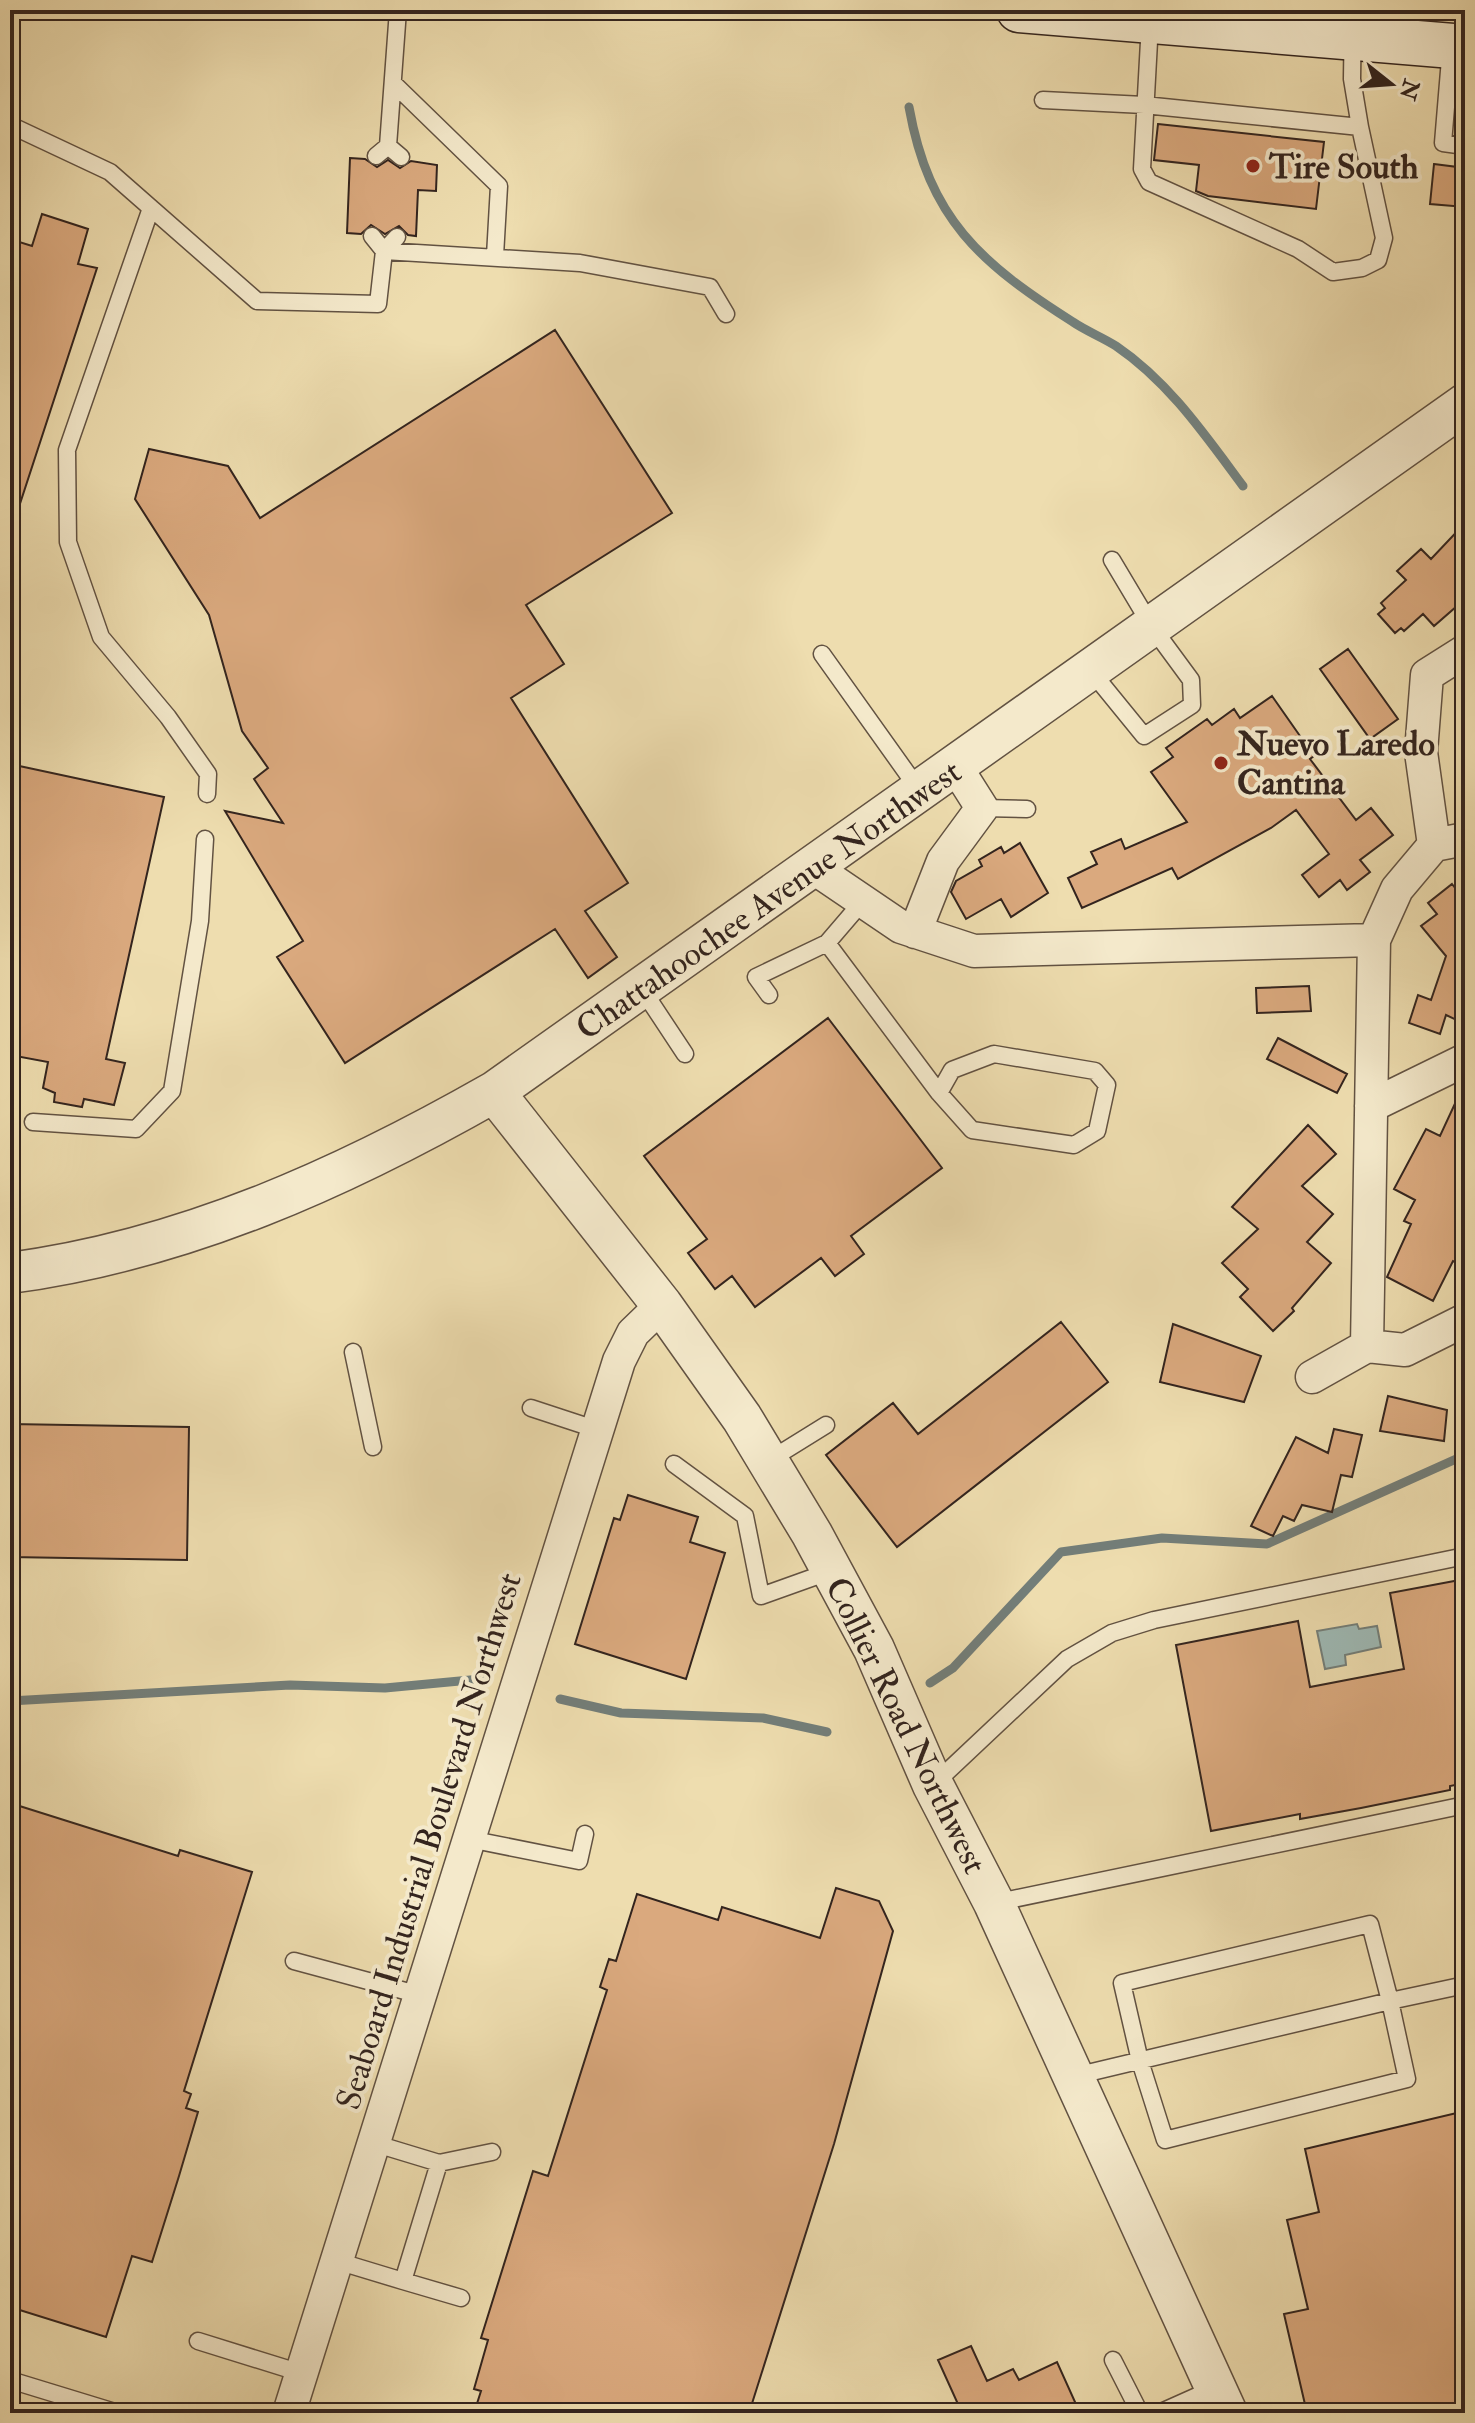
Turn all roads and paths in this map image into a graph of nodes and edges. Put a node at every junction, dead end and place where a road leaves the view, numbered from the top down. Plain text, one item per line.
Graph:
1 (398, 10) edge
2 (1019, 10) edge
3 (1150, 21) junction
4 (1353, 24) edge
5 (1458, 46) edge
6 (393, 83) junction
7 (1043, 100) dead end
8 (1144, 105) junction
9 (10, 125) edge
10 (1360, 127) junction
11 (1465, 146) edge
12 (388, 153) dead end
13 (151, 208) junction
14 (372, 236) dead end
15 (397, 237) dead end
16 (384, 251) junction
17 (495, 256) junction
18 (726, 314) dead end
19 (1465, 404) edge
20 (1112, 560) dead end
21 (1152, 627) junction
22 (1465, 651) edge
23 (822, 654) dead end
24 (1091, 671) junction
25 (956, 767) junction
26 (920, 792) junction
27 (207, 794) dead end
28 (982, 808) junction
29 (1027, 809) dead end
30 (205, 839) dead end
31 (1450, 842) edge
32 (814, 868) junction
33 (863, 901) junction
34 (915, 932) junction
35 (1374, 940) junction
36 (827, 943) junction
37 (642, 989) junction
38 (769, 995) dead end
39 (685, 1054) dead end
40 (1465, 1060) edge
41 (494, 1092) junction
42 (939, 1093) junction
43 (1371, 1106) junction
44 (33, 1122) dead end
45 (10, 1273) edge
46 (662, 1305) junction
47 (1465, 1320) edge
48 (1367, 1346) junction
49 (353, 1352) dead end
50 (1312, 1377) dead end
51 (531, 1408) dead end
52 (826, 1425) dead end
53 (598, 1430) junction
54 (373, 1447) dead end
55 (768, 1461) junction
56 (674, 1464) dead end
57 (1465, 1556) edge
58 (831, 1571) junction
59 (933, 1785) junction
60 (1465, 1805) edge
61 (585, 1834) dead end
62 (469, 1839) junction
63 (994, 1903) junction
64 (294, 1961) dead end
65 (1465, 1985) edge
66 (420, 1995) junction
67 (1390, 2001) junction
68 (1140, 2061) junction
69 (1073, 2077) junction
70 (373, 2143) junction
71 (492, 2152) dead end
72 (439, 2163) junction
73 (337, 2261) junction
74 (403, 2281) junction
75 (461, 2298) dead end
76 (198, 2341) dead end
77 (1113, 2360) dead end
78 (301, 2373) junction
79 (10, 2380) edge
80 (1221, 2400) edge
81 (118, 2413) edge
82 (289, 2413) edge
83 (1140, 2413) edge
84 (1159, 2413) edge

1 - 6 lane
2 - 3 main road
3 - 4 main road
3 - 8 lane
4 - 5 main road
4 - 10 lane
5 - 11 lane
6 - 12 lane
6 - 17 lane
7 - 8 lane
8 - 10 lane
8 - 10 lane
9 - 13 lane
13 - 16 lane
13 - 27 lane
14 - 16 lane
15 - 16 lane
16 - 17 lane
17 - 18 lane
19 - 21 street, Chattahoochee Avenue Northwest
20 - 21 lane
21 - 24 street, Chattahoochee Avenue Northwest
21 - 24 lane
22 - 31 street
23 - 26 lane
24 - 25 street, Chattahoochee Avenue Northwest
25 - 26 street, Chattahoochee Avenue Northwest
25 - 28 street
26 - 32 street, Chattahoochee Avenue Northwest
28 - 29 lane
28 - 34 street
30 - 44 lane
31 - 35 street
32 - 33 street
32 - 37 street, Chattahoochee Avenue Northwest
33 - 34 street
33 - 36 lane
34 - 35 street
35 - 43 street
36 - 38 lane
36 - 42 lane
37 - 39 lane
37 - 41 street, Chattahoochee Avenue Northwest
40 - 43 street
41 - 45 street, Chattahoochee Avenue Northwest
41 - 46 street, Collier Road Northwest
42 - 42 lane
43 - 48 street
46 - 53 street, Seaboard Industrial Boulevard Northwest
46 - 55 street, Collier Road Northwest
47 - 48 street
48 - 50 street
49 - 54 lane
51 - 53 lane
52 - 55 lane
53 - 62 street, Seaboard Industrial Boulevard Northwest
55 - 58 street, Collier Road Northwest
56 - 58 lane
57 - 59 lane
58 - 59 street, Collier Road Northwest
59 - 63 street, Collier Road Northwest
60 - 63 lane
61 - 62 lane
62 - 66 street, Seaboard Industrial Boulevard Northwest
63 - 69 street, Collier Road Northwest
64 - 66 lane
65 - 67 lane
66 - 70 street, Seaboard Industrial Boulevard Northwest
67 - 68 lane
67 - 68 lane
67 - 68 lane
68 - 69 lane
69 - 80 street, Collier Road Northwest
70 - 72 lane
70 - 73 street, Seaboard Industrial Boulevard Northwest
71 - 72 lane
72 - 74 lane
73 - 74 lane
73 - 78 street, Seaboard Industrial Boulevard Northwest
74 - 75 lane
76 - 78 lane
77 - 83 lane
78 - 82 street, Seaboard Industrial Boulevard Northwest
79 - 81 lane
80 - 84 lane

